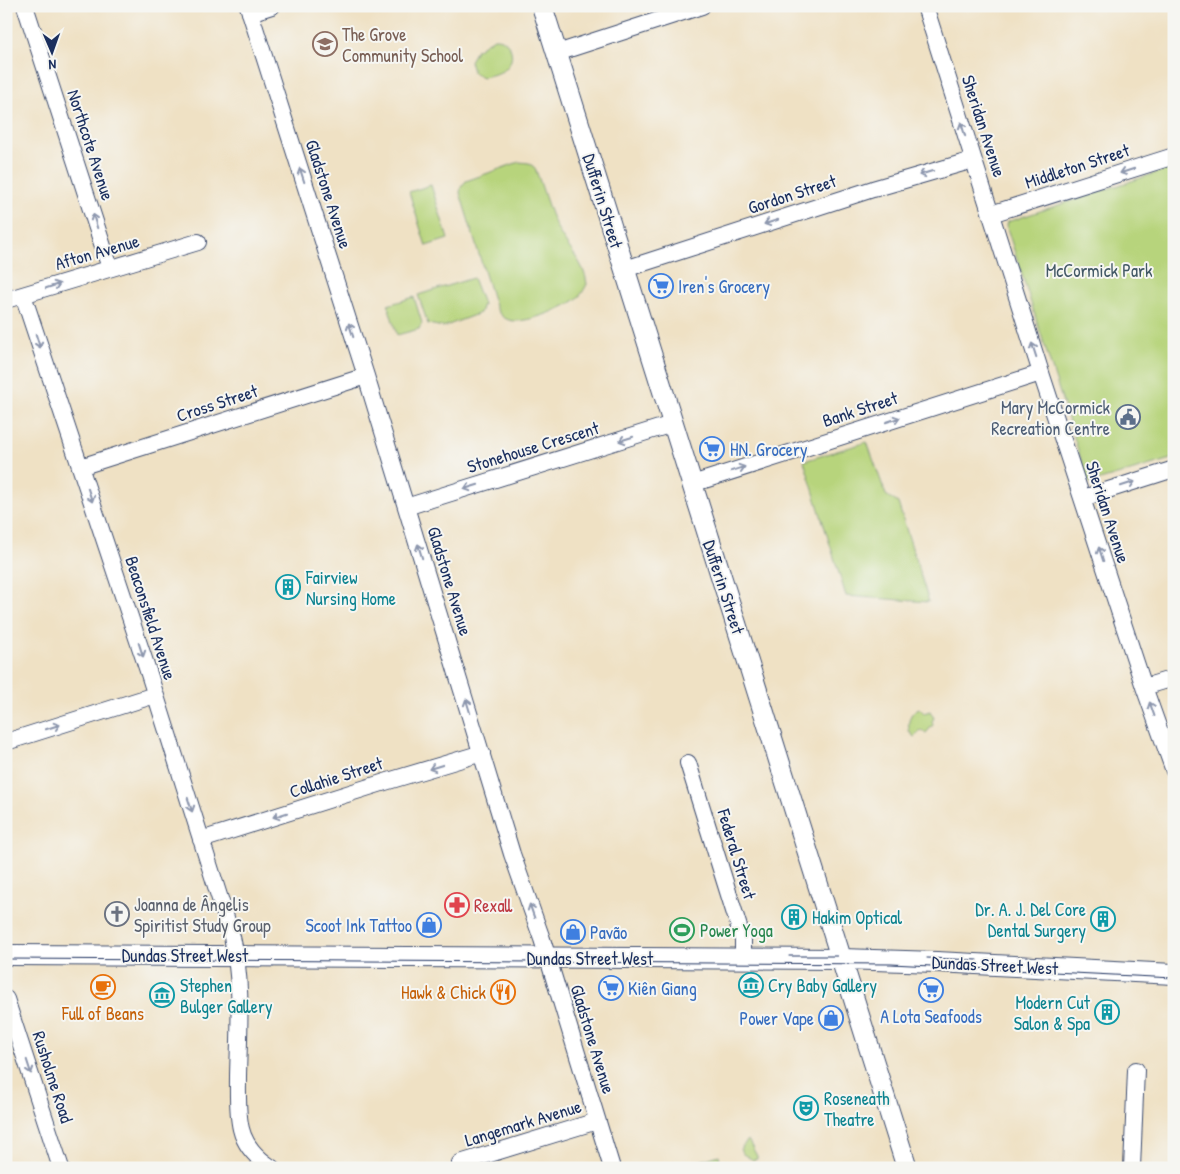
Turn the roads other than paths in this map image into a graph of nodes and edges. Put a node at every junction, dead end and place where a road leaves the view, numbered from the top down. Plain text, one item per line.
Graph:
1 (25, 6) edge
2 (272, 6) edge
3 (542, 6) edge
4 (702, 6) edge
5 (925, 6) edge
6 (249, 10) edge
7 (557, 53) junction
8 (1174, 156) edge
9 (973, 160) junction
10 (991, 214) junction
11 (198, 242) dead end
12 (110, 268) junction
13 (625, 269) junction
14 (23, 295) junction
15 (6, 300) edge
16 (1041, 373) junction
17 (366, 376) junction
18 (672, 424) junction
19 (80, 467) junction
20 (1174, 469) edge
21 (692, 484) junction
22 (1083, 498) junction
23 (406, 507) junction
24 (1174, 678) edge
25 (1144, 687) junction
26 (155, 695) junction
27 (6, 742) edge
28 (482, 753) junction
29 (688, 763) dead end
30 (1174, 771) edge
31 (201, 840) junction
32 (6, 955) edge
33 (236, 956) junction
34 (547, 957) junction
35 (743, 959) junction
36 (842, 959) junction
37 (1174, 974) edge
38 (6, 999) edge
39 (1136, 1070) dead end
40 (597, 1121) junction
41 (460, 1163) dead end
42 (61, 1168) edge
43 (272, 1168) edge
44 (612, 1168) edge
45 (907, 1168) edge
46 (1132, 1168) edge

12 -> 1 street, Northcote Avenue
2 - 6 street
3 - 7 main road, Dufferin Street
4 - 7 street
9 -> 5 street, Sheridan Avenue
17 -> 6 street, Gladstone Avenue
7 - 13 main road, Dufferin Street
8 -> 10 street, Middleton Street
9 - 10 street, Sheridan Avenue
9 -> 13 street, Gordon Street
16 -> 10 street, Sheridan Avenue
11 - 12 street, Afton Avenue
14 -> 12 street, Afton Avenue
13 - 18 main road, Dufferin Street
14 - 15 street, Afton Avenue
14 -> 19 street, Beaconsfield Avenue
21 -> 16 street, Bank Street
16 - 22 street, Sheridan Avenue
17 - 19 street, Cross Street
17 - 23 street, Gladstone Avenue
18 - 21 main road, Dufferin Street
18 -> 23 street, Stonehouse Crescent
19 -> 26 street, Beaconsfield Avenue
22 -> 20 street
21 - 36 main road, Dufferin Street
25 -> 22 street, Sheridan Avenue
28 -> 23 street, Gladstone Avenue
24 - 25 street
30 -> 25 street, Sheridan Avenue
27 -> 26 street
26 -> 31 street, Beaconsfield Avenue
28 -> 31 street, Collahie Street
34 -> 28 street, Gladstone Avenue
29 - 35 street, Federal Street
31 - 33 street, Beaconsfield Avenue
32 - 33 main road, Dundas Street West
33 - 34 main road, Dundas Street West
33 - 43 street, Beaconsfield Avenue
34 - 35 main road, Dundas Street West
34 - 40 street, Gladstone Avenue
35 - 36 main road, Dundas Street West
36 - 37 main road, Dundas Street West
36 - 45 main road, Dufferin Street
38 -> 42 street, Rusholme Road
39 - 46 street
40 - 41 street, Langemark Avenue
40 - 44 street, Gladstone Avenue

